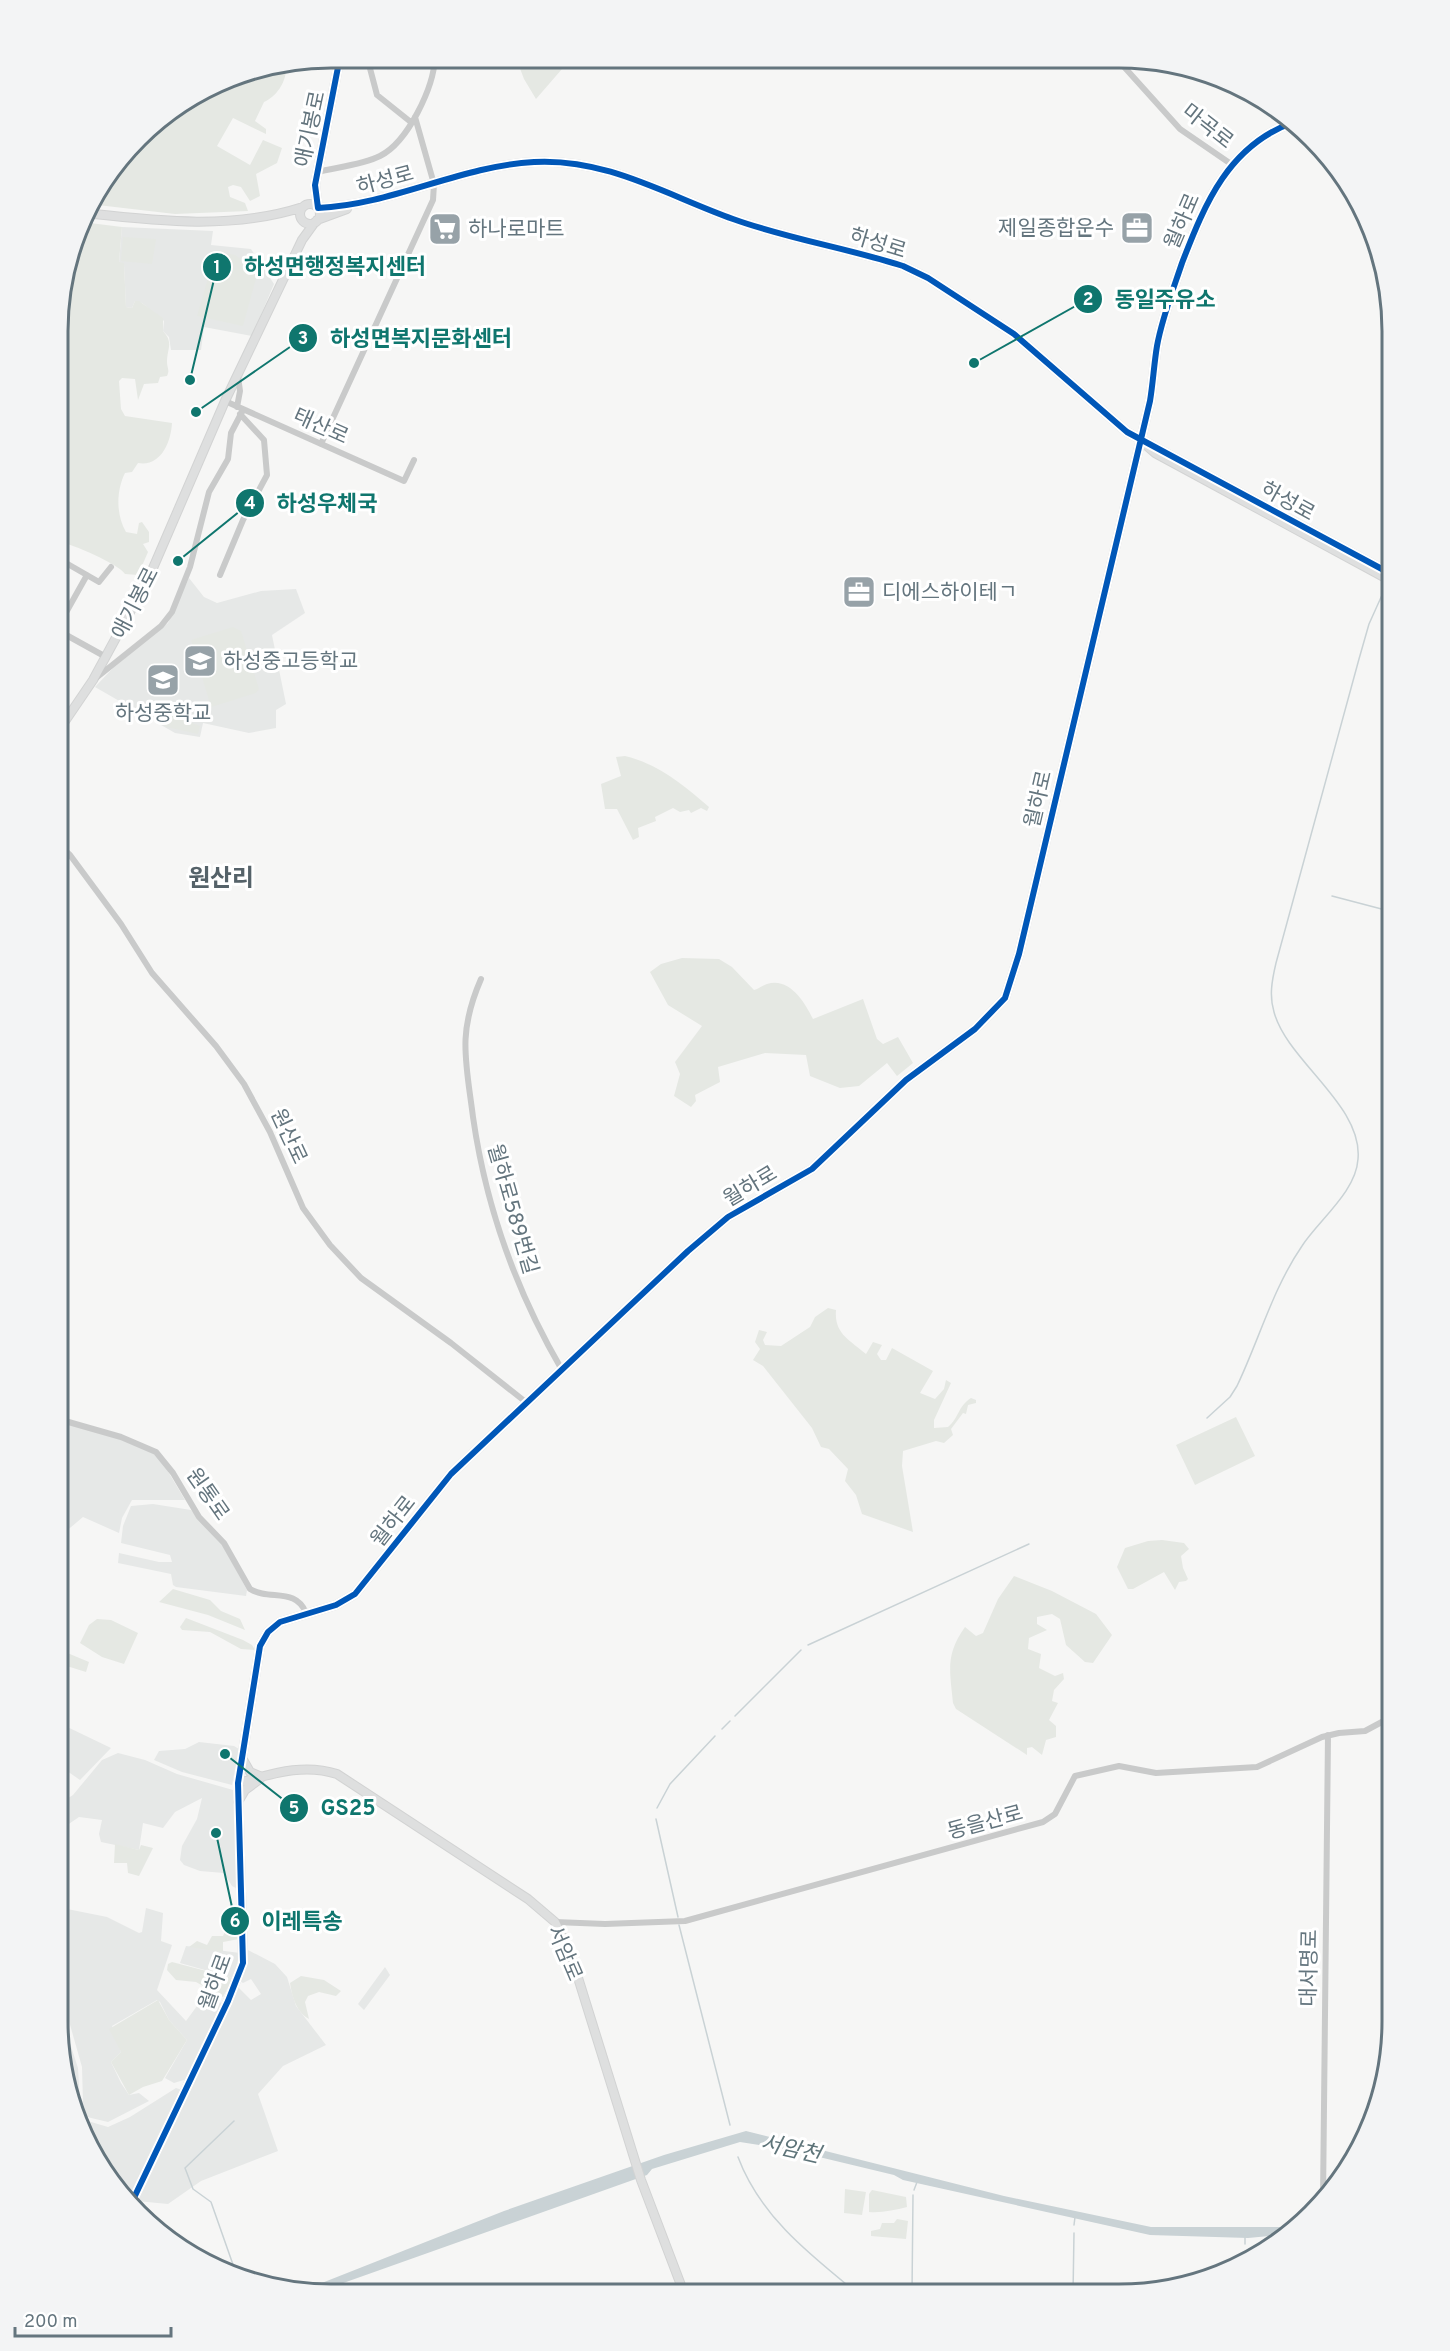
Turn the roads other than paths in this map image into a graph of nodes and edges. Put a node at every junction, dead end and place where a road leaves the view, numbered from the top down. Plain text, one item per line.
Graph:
1 (338, 68) edge
2 (370, 68) edge
3 (434, 68) edge
4 (1125, 68) edge
5 (414, 120) junction
6 (1285, 127) edge
7 (1231, 164) junction
8 (317, 172) junction
9 (315, 184) junction
10 (434, 184) junction
11 (304, 206) junction
12 (355, 206) junction
13 (318, 208) junction
14 (95, 214) edge
15 (273, 216) junction
16 (301, 219) junction
17 (316, 221) junction
18 (302, 240) junction
19 (238, 377) junction
20 (225, 401) junction
21 (240, 410) junction
22 (1140, 440) junction
23 (321, 444) junction
24 (414, 460) dead end
25 (68, 564) edge
26 (111, 567) dead end
27 (1382, 569) edge
28 (87, 575) junction
29 (220, 575) dead end
30 (1382, 576) edge
31 (68, 609) edge
32 (68, 636) edge
33 (106, 657) junction
34 (93, 680) junction
35 (68, 717) edge
36 (68, 853) edge
37 (481, 979) dead end
38 (562, 1370) junction
39 (527, 1403) junction
40 (68, 1422) edge
41 (306, 1613) junction
42 (1382, 1722) edge
43 (1328, 1735) junction
44 (241, 1756) junction
45 (262, 1777) junction
46 (238, 1783) junction
47 (237, 1803) junction
48 (555, 1922) junction
49 (1323, 2187) edge
50 (134, 2195) edge
51 (681, 2284) edge

1 - 8 street, 애기봉로
2 - 5 street
3 - 5 street
4 - 7 street, 마곡로
5 - 8 street
5 - 10 street
6 - 7 street, 월하로
7 - 22 street, 월하로
8 - 9 street, 애기봉로
9 - 11 street
9 - 13 street, 애기봉로
10 - 12 street, 하성로
10 - 22 street, 하성로
10 - 23 street
11 - 13 street
11 - 15 street
11 - 16 street
12 - 13 street, 하성로
12 - 17 street
13 - 17 street
14 - 15 street
15 - 16 street
16 - 17 street
16 - 18 street
17 - 18 street, 애기봉로
18 - 19 street, 애기봉로
19 - 20 street, 애기봉로
19 - 21 street
20 - 21 street, 태산로
20 - 33 street, 애기봉로
21 - 23 street, 태산로
21 - 29 street, 태산로
21 - 34 street
22 - 27 street, 하성로
22 - 30 street, 하성로
22 - 38 street, 월하로
23 - 24 street, 태산로
25 - 28 street
26 - 28 street, 애기봉로
28 - 31 street
32 - 33 street, 애기봉로
33 - 34 street, 애기봉로
34 - 35 street, 애기봉로
36 - 39 street, 원산로
37 - 38 street, 월하로589번길
38 - 39 street, 월하로
39 - 41 street, 월하로
40 - 41 street, 원통로
41 - 44 street, 월하로
42 - 43 street, 동을산로
43 - 48 street, 동을산로
43 - 49 street, 대서명로
44 - 45 street
44 - 46 street, 월하로
45 - 46 street, 서암로
45 - 47 street
45 - 48 street, 서암로
46 - 47 street, 월하로
47 - 50 street, 월하로
48 - 51 street, 서암로

